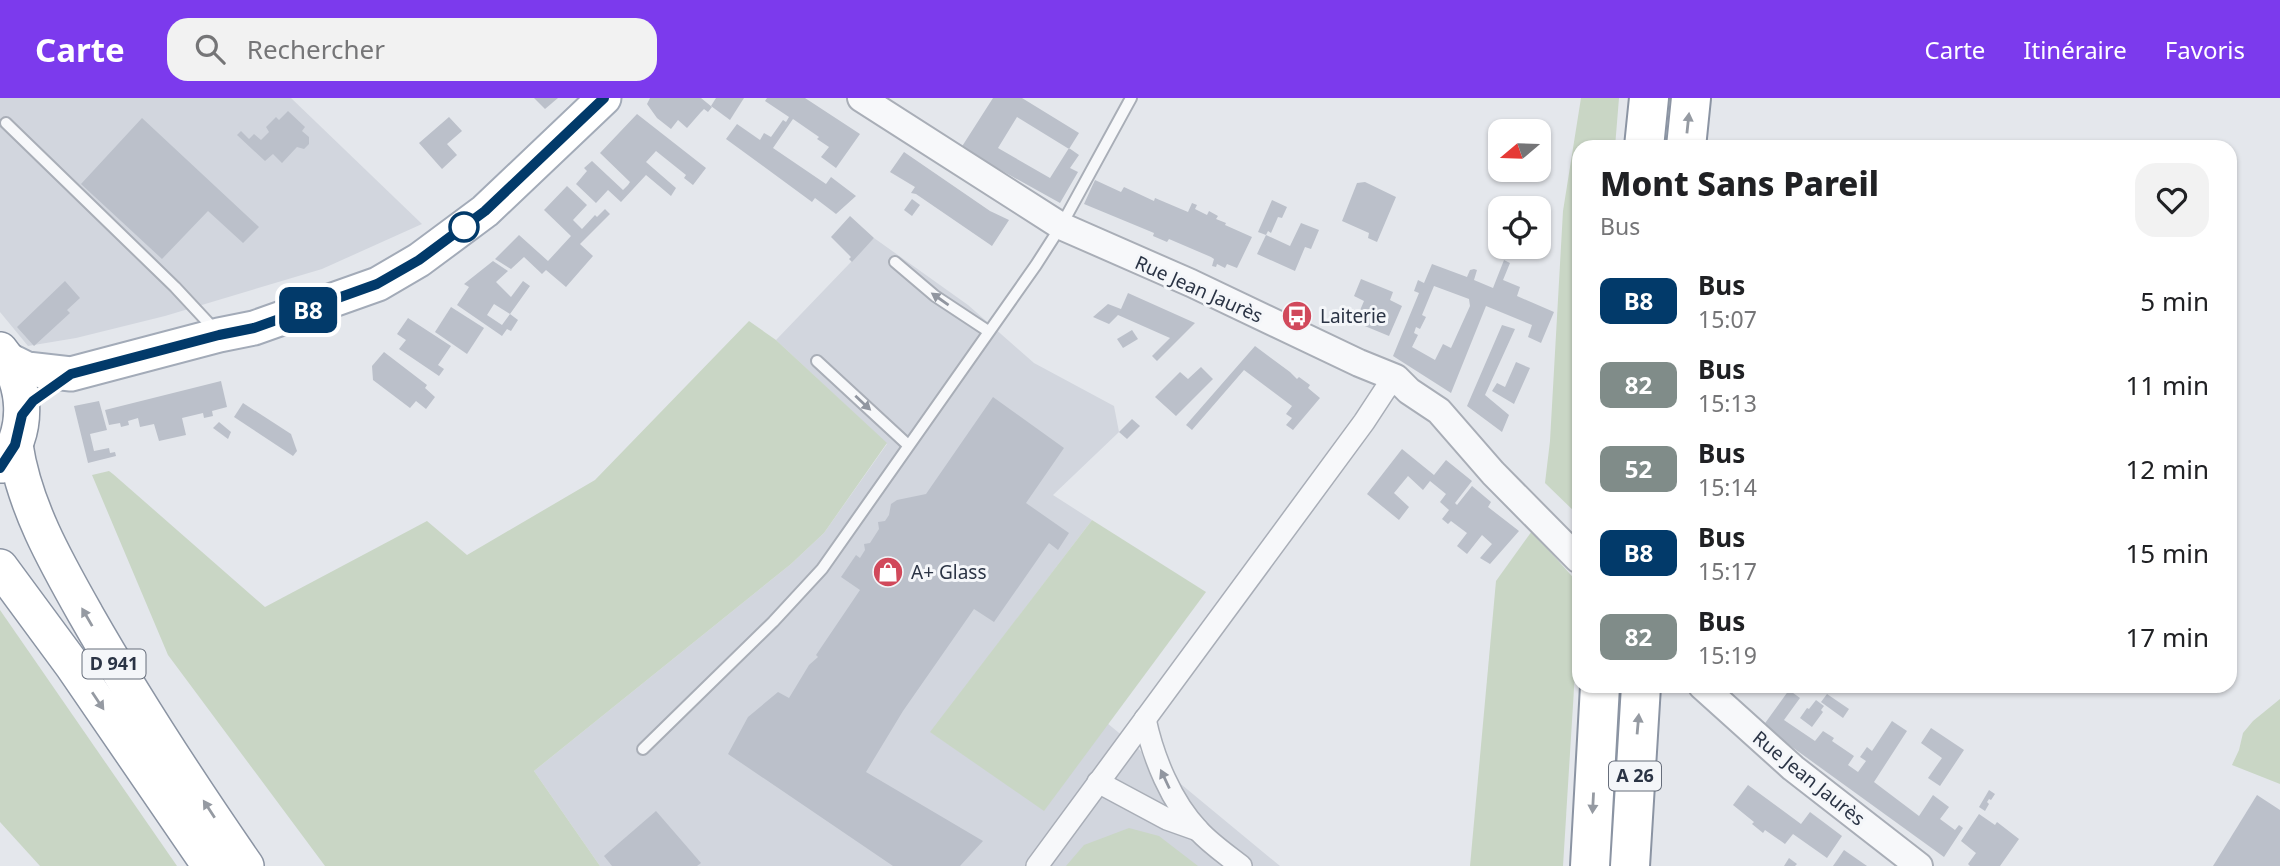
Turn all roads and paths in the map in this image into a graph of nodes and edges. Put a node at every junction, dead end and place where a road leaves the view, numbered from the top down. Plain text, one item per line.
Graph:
1 (604, 98) edge
2 (861, 98) edge
3 (1131, 98) edge
4 (1649, 98) edge
5 (1691, 98) edge
6 (6, 123) dead end
7 (1645, 140) edge
8 (1687, 140) edge
9 (1061, 226) junction
10 (895, 262) dead end
11 (988, 331) junction
12 (219, 335) junction
13 (4, 354) edge
14 (817, 361) dead end
15 (71, 374) junction
16 (1396, 378) junction
17 (12, 442) edge
18 (908, 444) junction
19 (1572, 553) edge
20 (0, 567) edge
21 (1600, 693) edge
22 (1641, 693) edge
23 (1709, 693) edge
24 (1145, 719) junction
25 (643, 749) dead end
26 (1098, 782) junction
27 (1198, 830) junction
28 (210, 866) edge
29 (246, 866) edge
30 (1037, 866) edge
31 (1241, 866) edge
32 (1590, 866) edge
33 (1630, 866) edge
34 (1919, 866) edge

1 - 12 main road
2 - 9 street, Rue Jean Jaurès
3 - 9 lane
4 - 7 highway
8 -> 5 highway
6 - 12 lane
9 - 11 lane
9 - 16 street, Rue Jean Jaurès
11 -> 10 lane
11 - 18 lane
12 - 15 main road
13 - 15 main road
13 - 17 highway
14 -> 18 lane
15 - 17 main road
16 - 19 street, Rue Jean Jaurès
16 - 24 street
29 -> 17 highway, D 941
18 - 25 lane
20 -> 28 highway, D 941
21 -> 32 highway, A 26
33 -> 22 highway, A 26
23 - 34 street, Rue Jean Jaurès
24 - 26 street
27 -> 24 street
26 - 27 street
26 - 30 street
27 - 31 street

